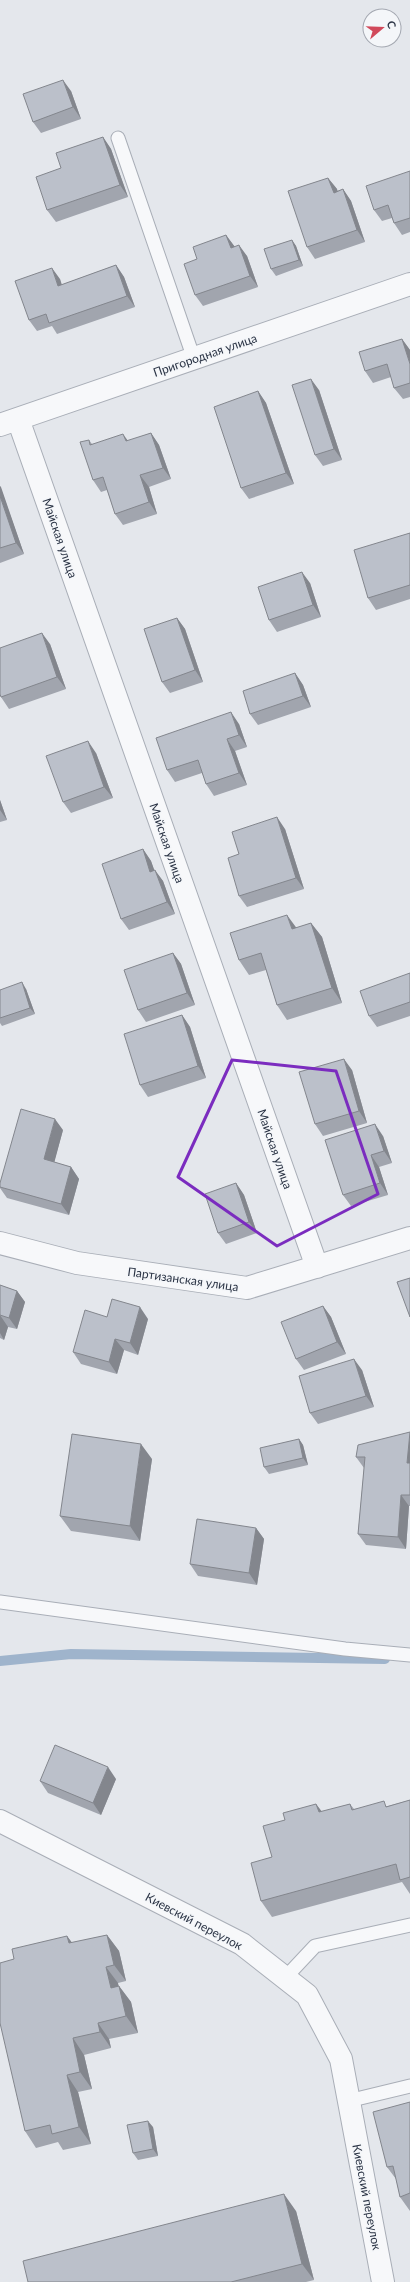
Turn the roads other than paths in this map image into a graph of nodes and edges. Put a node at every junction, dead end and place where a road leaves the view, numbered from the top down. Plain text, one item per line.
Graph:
1 (118, 138) dead end
2 (410, 284) edge
3 (194, 359) junction
4 (9, 422) edge
5 (410, 1238) edge
6 (0, 1243) edge
7 (317, 1267) junction
8 (0, 1602) edge
9 (410, 1655) edge
10 (0, 1821) edge
11 (410, 1925) edge
12 (285, 1978) junction
13 (410, 2086) edge
14 (348, 2102) junction
15 (383, 2282) edge

1 - 3 lane
2 - 3 street, Пригородная улица
3 - 4 street, Пригородная улица
4 - 7 street, Майская улица
5 - 7 street, Партизанская улица
6 - 7 street, Партизанская улица
8 - 9 lane
10 - 12 street, Киевский переулок
11 - 12 lane
12 - 14 street, Киевский переулок
13 - 14 lane
14 - 15 street, Киевский переулок

